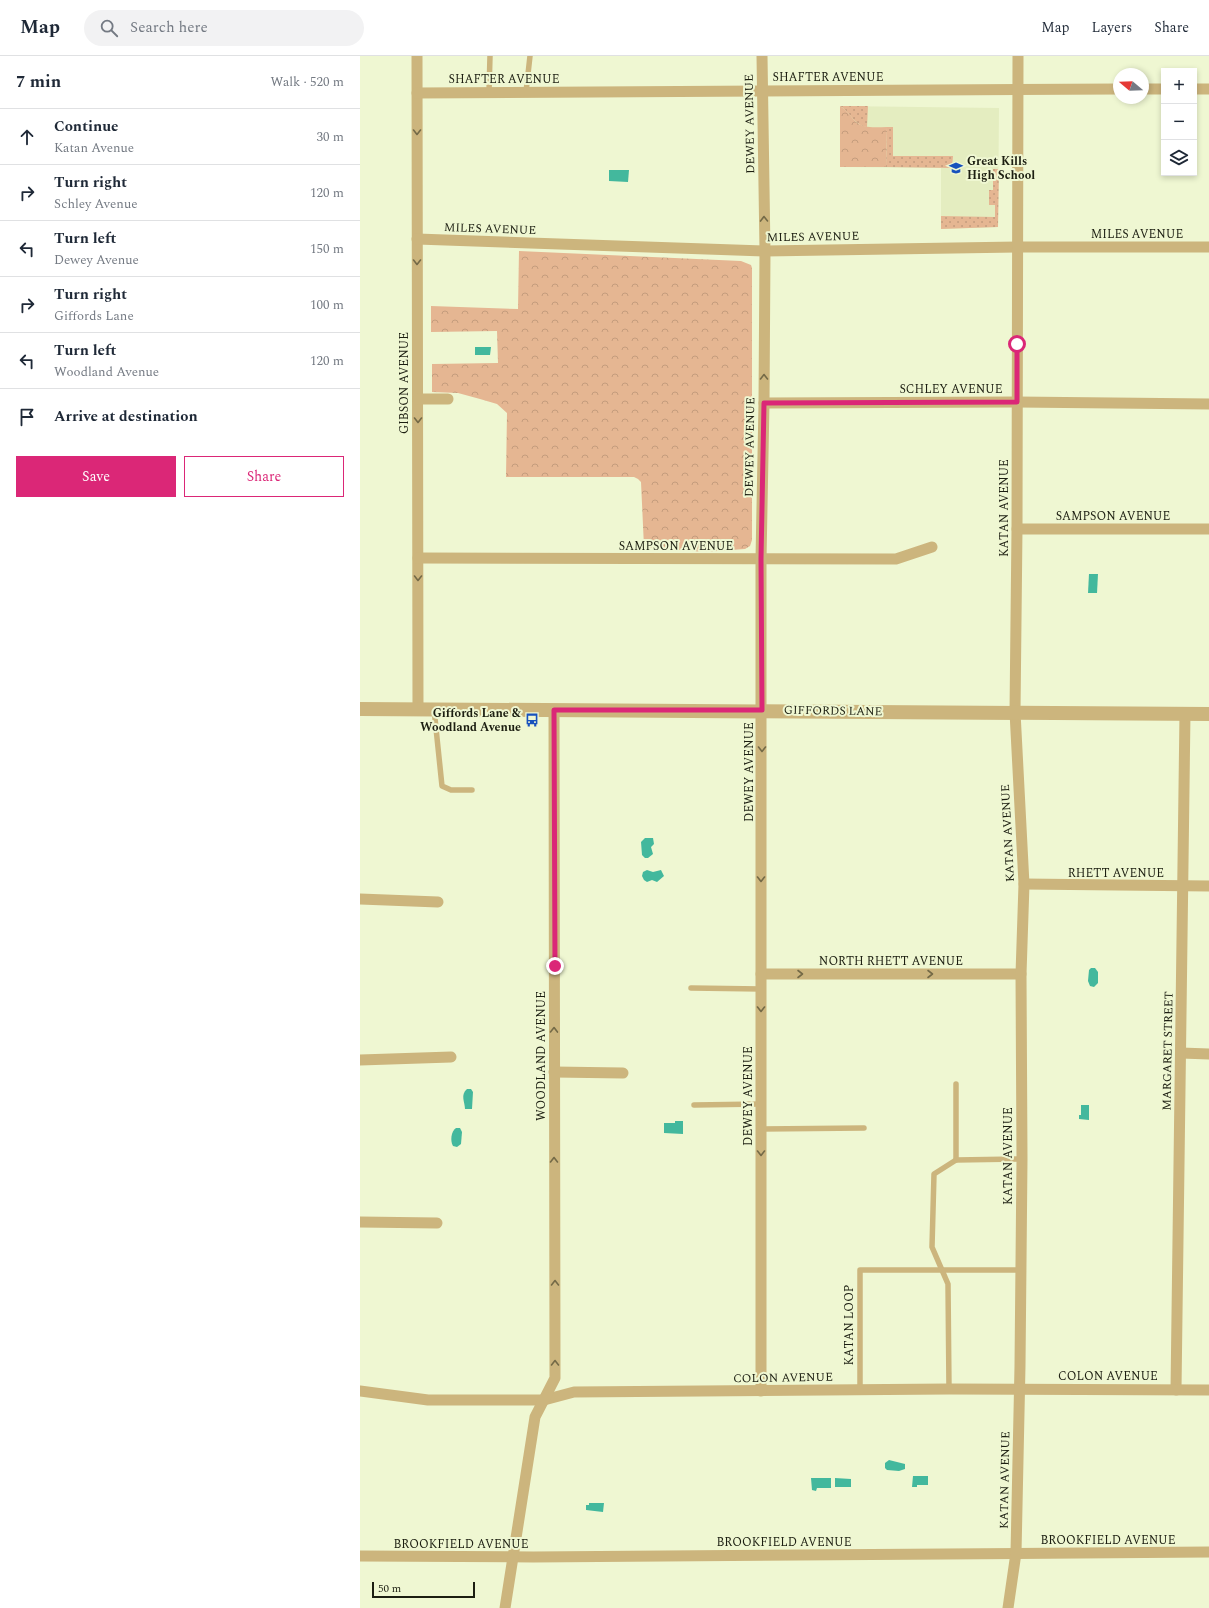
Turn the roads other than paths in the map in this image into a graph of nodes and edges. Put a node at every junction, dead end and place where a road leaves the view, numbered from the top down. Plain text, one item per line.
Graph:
1 (417, 56) edge
2 (490, 56) edge
3 (530, 56) edge
4 (762, 56) edge
5 (1018, 56) edge
6 (1018, 89) junction
7 (1113, 89) edge
8 (1149, 89) edge
9 (1161, 89) edge
10 (1197, 89) edge
11 (1209, 89) edge
12 (762, 90) junction
13 (488, 92) junction
14 (526, 92) junction
15 (417, 93) junction
16 (417, 239) junction
17 (1209, 246) edge
18 (1017, 247) junction
19 (765, 251) junction
20 (448, 399) dead end
21 (418, 400) junction
22 (1017, 402) junction
23 (764, 403) junction
24 (1209, 404) edge
25 (1017, 529) junction
26 (1209, 529) edge
27 (932, 547) dead end
28 (418, 558) junction
29 (761, 559) junction
30 (360, 709) edge
31 (418, 709) junction
32 (434, 709) junction
33 (554, 710) junction
34 (762, 710) junction
35 (1015, 712) junction
36 (1186, 713) junction
37 (1209, 714) edge
38 (472, 790) dead end
39 (1024, 884) junction
40 (1183, 886) junction
41 (1209, 886) edge
42 (360, 899) edge
43 (438, 902) dead end
44 (761, 974) junction
45 (1020, 974) junction
46 (691, 988) dead end
47 (761, 989) junction
48 (1181, 1053) junction
49 (1209, 1054) edge
50 (451, 1058) dead end
51 (360, 1060) edge
52 (554, 1072) junction
53 (623, 1073) dead end
54 (956, 1084) dead end
55 (761, 1104) junction
56 (694, 1106) dead end
57 (864, 1128) dead end
58 (761, 1129) junction
59 (956, 1160) junction
60 (1022, 1160) junction
61 (360, 1222) edge
62 (437, 1223) dead end
63 (942, 1270) junction
64 (1021, 1270) junction
65 (950, 1389) junction
66 (1020, 1389) junction
67 (360, 1390) edge
68 (860, 1390) junction
69 (1176, 1390) junction
70 (1209, 1390) edge
71 (761, 1391) junction
72 (544, 1400) junction
73 (1209, 1552) edge
74 (1016, 1553) junction
75 (360, 1556) edge
76 (513, 1557) junction
77 (505, 1608) edge
78 (1008, 1608) edge

1 - 15 street, GIBSON AVENUE
2 - 13 lane
3 - 14 lane
4 - 12 street, DEWEY AVENUE
5 - 6 street, KATAN AVENUE
6 - 7 street, SHAFTER AVENUE
6 - 12 street, SHAFTER AVENUE
6 - 18 street, KATAN AVENUE
8 - 9 street
10 - 11 street
12 - 14 street, SHAFTER AVENUE
19 -> 12 street, DEWEY AVENUE
13 - 14 street, SHAFTER AVENUE
13 - 15 street, SHAFTER AVENUE
15 -> 16 street, GIBSON AVENUE
16 - 19 street, MILES AVENUE
16 -> 21 street, GIBSON AVENUE
17 - 18 street, MILES AVENUE
18 - 19 street, MILES AVENUE
18 - 22 street, KATAN AVENUE
23 -> 19 street, DEWEY AVENUE
20 - 21 street
21 -> 28 street, GIBSON AVENUE
22 - 23 street, SCHLEY AVENUE
22 - 24 street, SCHLEY AVENUE
22 - 25 street, KATAN AVENUE
23 - 29 street, DEWEY AVENUE
25 - 26 street, SAMPSON AVENUE
25 - 35 street, KATAN AVENUE
27 - 29 street, SAMPSON AVENUE
28 - 29 street, SAMPSON AVENUE
28 -> 31 street, GIBSON AVENUE
29 - 34 street, DEWEY AVENUE
30 - 31 street, GIFFORDS LANE
31 - 32 street, GIFFORDS LANE
32 - 33 street, GIFFORDS LANE
32 - 38 lane
33 - 34 street, GIFFORDS LANE
52 -> 33 street, WOODLAND AVENUE
34 - 35 street, GIFFORDS LANE
34 -> 44 street, DEWEY AVENUE
35 - 36 street, GIFFORDS LANE
35 - 39 street, KATAN AVENUE
36 - 37 street, GIFFORDS LANE
36 - 40 street, MARGARET STREET
39 - 40 street, RHETT AVENUE
39 - 45 street, KATAN AVENUE
40 - 41 street, RHETT AVENUE
40 - 48 street, MARGARET STREET
42 - 43 street
44 -> 45 street, NORTH RHETT AVENUE
44 - 47 street, DEWEY AVENUE
45 - 60 street, KATAN AVENUE
46 - 47 lane
47 -> 55 street, DEWEY AVENUE
48 - 49 street
48 - 69 street, MARGARET STREET
50 - 51 street
52 - 53 street
72 -> 52 street, WOODLAND AVENUE
54 - 59 lane
55 - 56 lane
55 - 58 street, DEWEY AVENUE
57 - 58 lane
58 -> 71 street, DEWEY AVENUE
59 - 60 lane
59 - 63 lane
60 - 64 street, KATAN AVENUE
61 - 62 street
63 - 64 lane, KATAN LOOP
63 - 65 lane
63 - 68 lane, KATAN LOOP
64 - 66 street, KATAN AVENUE
65 - 66 street, COLON AVENUE
65 - 68 street, COLON AVENUE
66 - 69 street, COLON AVENUE
66 - 74 street, KATAN AVENUE
67 - 72 street, COLON AVENUE
68 - 71 street, COLON AVENUE
69 - 70 street, COLON AVENUE
71 - 72 street, COLON AVENUE
72 - 76 street, WOODLAND AVENUE
73 - 74 street, BROOKFIELD AVENUE
74 - 76 street, BROOKFIELD AVENUE
74 - 78 street, KATAN AVENUE
75 - 76 street, BROOKFIELD AVENUE
76 - 77 street, WOODLAND AVENUE

